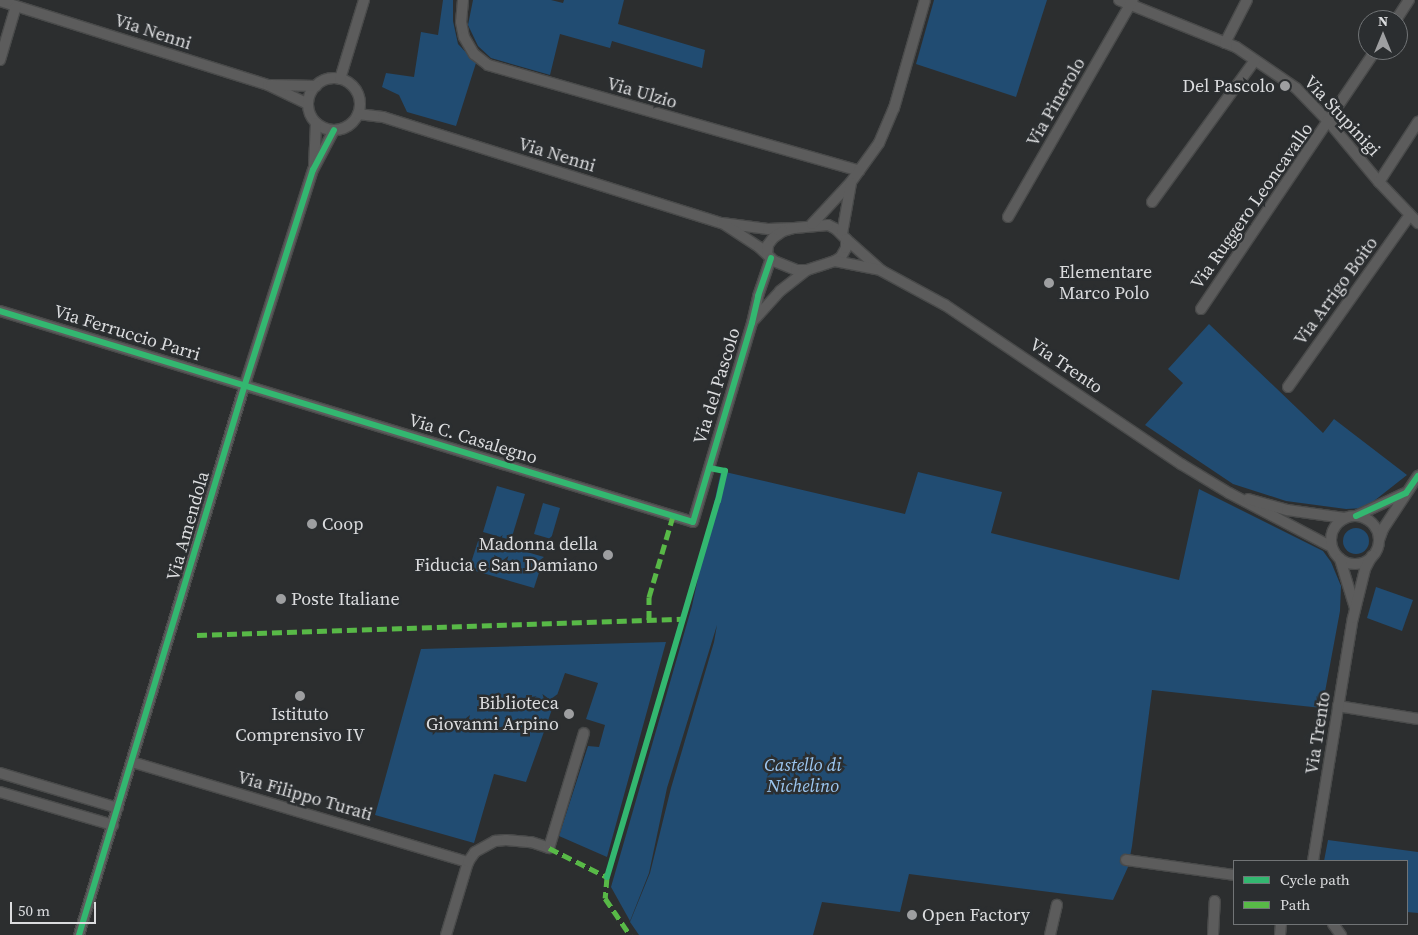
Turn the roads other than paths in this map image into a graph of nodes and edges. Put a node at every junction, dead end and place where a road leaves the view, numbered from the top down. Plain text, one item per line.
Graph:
1 (364, 0) edge
2 (463, 0) edge
3 (926, 0) edge
4 (1119, 0) edge
5 (1247, 0) edge
6 (0, 1) edge
7 (1132, 2) edge
8 (16, 6) junction
9 (1225, 43) junction
10 (0, 60) edge
11 (1255, 60) junction
12 (1370, 60) edge
13 (340, 79) junction
14 (268, 85) junction
15 (316, 86) junction
16 (308, 104) junction
17 (359, 109) junction
18 (316, 122) junction
19 (1330, 122) junction
20 (1418, 122) edge
21 (334, 130) junction
22 (313, 170) junction
23 (859, 171) junction
24 (851, 182) junction
25 (1379, 182) junction
26 (1152, 202) dead end
27 (1410, 215) junction
28 (1008, 217) dead end
29 (722, 223) junction
30 (1418, 223) edge
31 (812, 224) junction
32 (794, 228) junction
33 (844, 237) junction
34 (769, 256) junction
35 (835, 261) junction
36 (808, 270) junction
37 (882, 270) junction
38 (1201, 309) dead end
39 (0, 311) edge
40 (752, 323) junction
41 (245, 384) junction
42 (1288, 386) dead end
43 (1418, 476) edge
44 (1406, 493) junction
45 (1229, 494) junction
46 (1356, 516) junction
47 (1344, 518) junction
48 (693, 522) joint
49 (1379, 540) junction
50 (1332, 547) junction
51 (1372, 556) junction
52 (1340, 559) junction
53 (1355, 609) junction
54 (1338, 706) junction
55 (1418, 719) edge
56 (584, 733) dead end
57 (132, 762) junction
58 (0, 773) edge
59 (0, 792) edge
60 (118, 808) junction
61 (113, 824) junction
62 (1126, 860) dead end
63 (1313, 860) edge
64 (468, 862) junction
65 (1233, 875) edge
66 (1215, 901) dead end
67 (1057, 905) dead end
68 (79, 935) edge
69 (446, 935) edge
70 (1050, 935) edge
71 (1213, 935) edge

1 - 13 street
2 - 23 street, Via Ulzio
3 - 23 street
4 - 7 street, Via Stupinigi
5 - 9 street
6 - 8 street, Via Nenni
7 - 9 street, Via Stupinigi
7 - 28 street, Via Pinerolo
8 - 10 street
8 - 14 street, Via Nenni
9 - 11 street, Via Stupinigi
11 - 19 street, Via Stupinigi
11 - 26 street
12 - 19 street, Via Ruggero Leoncavallo
13 - 15 street
13 - 17 street
14 - 15 street, Via Nenni
14 - 16 street, Via Nenni
15 - 16 street
16 - 18 street
17 - 21 street
17 - 29 street, Via Nenni
18 - 21 street
18 - 22 street, Via Amendola
19 - 25 street, Via Stupinigi
19 - 38 street, Via Ruggero Leoncavallo
20 - 25 street
21 - 22 street, Via Amendola
22 - 41 street, Via Amendola
23 - 24 street
24 - 31 street
24 - 33 street
25 - 27 street, Via Stupinigi
27 - 30 street, Via Stupinigi
27 - 42 street, Via Arrigo Boito
29 - 32 street, Via Nenni
29 - 34 street, Via Nenni
31 - 32 street
31 - 33 street
32 - 34 street
33 - 35 street
33 - 37 street, Via Trento
34 - 36 street
34 - 40 street, Via del Pascolo
35 - 36 street
35 - 37 street, Via Trento
36 - 40 street, Via del Pascolo
37 - 45 street, Via Trento
39 - 41 street, Via Ferruccio Parri
40 - 48 street, Via del Pascolo
41 - 48 street, Via C. Casalegno
41 - 57 street, Via Amendola
43 - 44 street
44 - 46 street
44 - 49 street
45 - 47 street, Via Trento
45 - 50 street, Via Trento
46 - 47 street
46 - 49 street
47 - 50 street
49 - 51 street
50 - 52 street
51 - 52 street
51 - 53 street, Via Trento
52 - 53 street, Via Trento
53 - 54 street, Via Trento
54 - 55 street
54 - 63 street, Via Trento
56 - 64 street
57 - 60 street, Via Amendola
57 - 64 street, Via Filippo Turati
58 - 60 street
59 - 61 street
60 - 61 street, Via Amendola
61 - 68 street, Via Amendola
62 - 65 street
64 - 69 street
66 - 71 street
67 - 70 street

